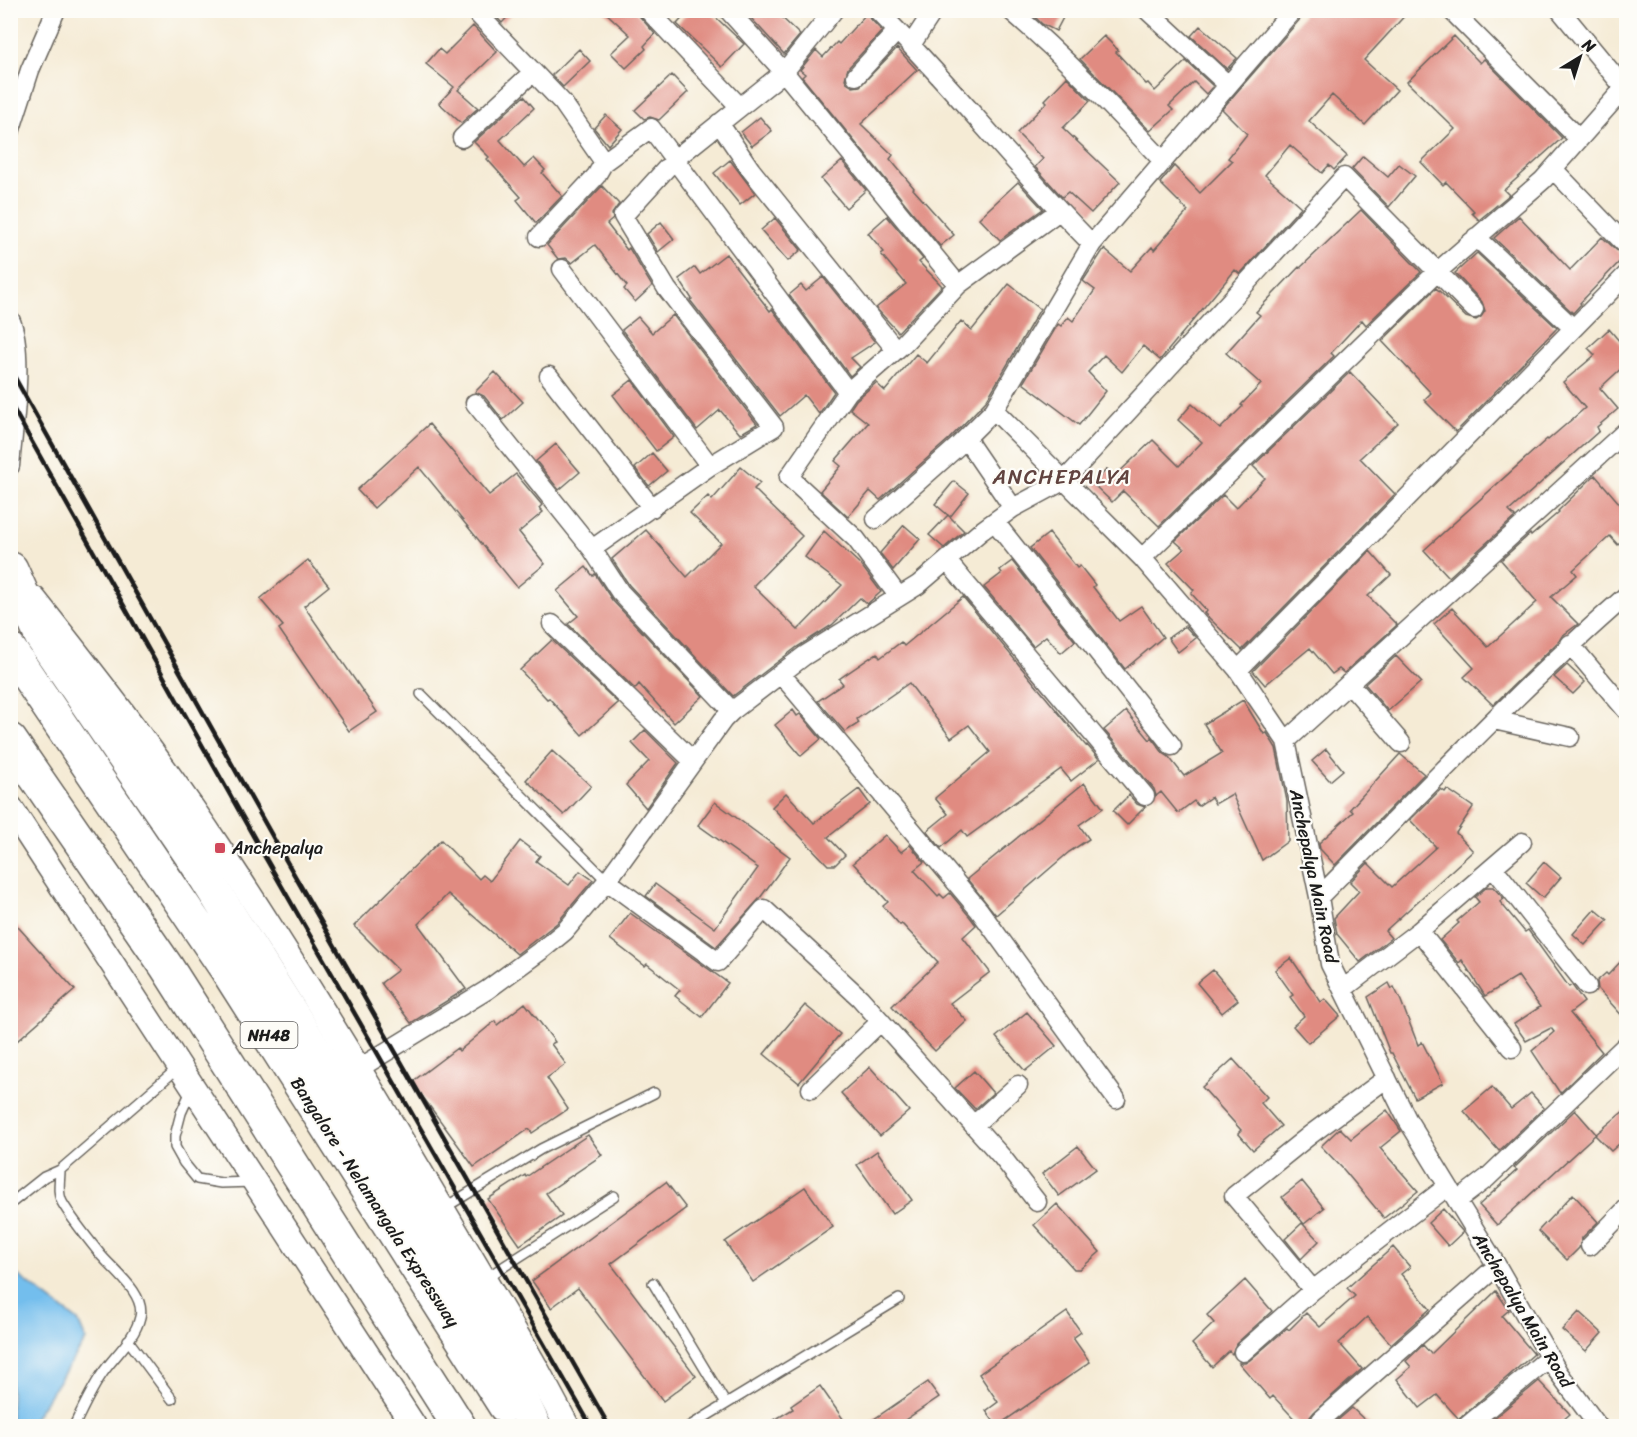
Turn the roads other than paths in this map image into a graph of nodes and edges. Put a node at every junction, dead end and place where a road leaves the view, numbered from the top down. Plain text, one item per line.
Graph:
1 (56, 10) edge
2 (474, 10) edge
3 (648, 10) edge
4 (728, 10) edge
5 (834, 10) edge
6 (877, 10) edge
7 (934, 10) edge
8 (1010, 10) edge
9 (1147, 10) edge
10 (1293, 10) edge
11 (1451, 10) edge
12 (1560, 10) edge
13 (897, 31) junction
14 (911, 45) junction
15 (533, 72) junction
16 (784, 72) junction
17 (856, 76) dead end
18 (1228, 85) junction
19 (1626, 88) edge
20 (739, 106) junction
21 (719, 123) junction
22 (10, 132) edge
23 (462, 138) dead end
24 (1579, 139) junction
25 (675, 159) junction
26 (1163, 161) junction
27 (604, 162) junction
28 (1553, 169) junction
29 (1059, 212) junction
30 (539, 237) dead end
31 (1476, 237) junction
32 (1092, 244) junction
33 (1625, 244) dead end
34 (562, 269) dead end
35 (1438, 271) junction
36 (1626, 275) edge
37 (958, 285) junction
38 (1474, 309) dead end
39 (10, 319) edge
40 (1573, 328) junction
41 (896, 350) junction
42 (549, 376) dead end
43 (848, 392) junction
44 (475, 404) dead end
45 (994, 410) junction
46 (1626, 431) edge
47 (966, 439) junction
48 (10, 466) edge
49 (710, 466) junction
50 (1065, 480) junction
51 (652, 508) junction
52 (1014, 508) junction
53 (876, 519) dead end
54 (995, 522) junction
55 (592, 549) junction
56 (1142, 558) junction
57 (947, 561) junction
58 (11, 569) edge
59 (1626, 596) edge
60 (899, 597) junction
61 (552, 624) dead end
62 (1570, 644) junction
63 (10, 650) edge
64 (1238, 670) junction
65 (781, 674) junction
66 (1349, 683) junction
67 (421, 694) dead end
68 (1626, 710) edge
69 (732, 711) junction
70 (1494, 720) junction
71 (1570, 737) dead end
72 (10, 740) edge
73 (1286, 741) junction
74 (1401, 743) dead end
75 (1172, 746) dead end
76 (693, 761) junction
77 (1144, 796) dead end
78 (10, 807) edge
79 (1522, 842) dead end
80 (1493, 867) junction
81 (607, 881) junction
82 (1319, 897) junction
83 (1419, 931) junction
84 (1587, 986) dead end
85 (1343, 989) junction
86 (881, 1021) junction
87 (1626, 1045) edge
88 (1512, 1048) dead end
89 (180, 1066) junction
90 (358, 1069) junction
91 (1387, 1078) junction
92 (1018, 1085) dead end
93 (193, 1086) junction
94 (811, 1089) dead end
95 (654, 1093) dead end
96 (1116, 1099) dead end
97 (974, 1125) junction
98 (60, 1170) junction
99 (255, 1182) junction
100 (1452, 1194) junction
101 (614, 1196) dead end
102 (1037, 1202) dead end
103 (10, 1204) edge
104 (441, 1209) junction
105 (1626, 1209) edge
106 (1590, 1246) dead end
107 (1497, 1266) junction
108 (484, 1280) junction
109 (653, 1283) dead end
110 (1312, 1290) junction
111 (899, 1299) dead end
112 (128, 1340) junction
113 (1243, 1352) dead end
114 (1550, 1357) junction
115 (172, 1399) dead end
116 (726, 1404) junction
117 (1321, 1420) dead end
118 (74, 1426) edge
119 (414, 1426) edge
120 (459, 1426) edge
121 (518, 1426) edge
122 (534, 1426) edge
123 (567, 1426) edge
124 (690, 1426) edge
125 (1467, 1426) edge
126 (1598, 1426) edge

1 - 22 street
2 - 15 street
3 - 20 street
4 - 16 street
5 - 16 street
6 - 13 street
7 - 14 street
8 - 26 street
9 - 18 street
10 - 18 street
11 - 24 street
12 - 19 street
13 - 14 street
13 - 17 street
14 - 29 street
15 - 23 street
15 - 27 street
16 - 20 street
16 - 37 street
18 - 26 street
19 - 24 street
20 - 21 street
21 - 25 street
21 - 41 street
24 - 28 street
25 - 27 street
25 - 43 street
25 - 49 street
26 - 32 street
27 - 30 street
28 - 31 street
28 - 33 street
29 - 32 street
29 - 37 street
31 - 35 street
31 - 40 street
32 - 45 street
34 - 49 street
35 - 38 street
35 - 50 street
35 - 56 street
36 - 40 street
37 - 41 street
39 - 48 street
40 - 64 street
41 - 43 street
42 - 51 street
43 - 60 street
44 - 55 street
45 - 47 street
45 - 50 street, Anchepalya Main Road
46 - 66 street
47 - 52 street
47 - 53 street
49 - 51 street
50 - 52 street
50 - 56 street, Anchepalya Main Road
51 - 55 street
52 - 54 street
54 - 57 street
54 - 75 street
55 - 69 street
56 - 64 street, Anchepalya Main Road
57 - 60 street
57 - 77 street
58 - 90 street
58 - 122 highway
59 - 62 street
60 - 65 street
61 - 76 street
62 - 68 street
62 - 70 street
63 - 121 highway, Bangalore - Nelamangala Expressway / NH48
64 - 73 street, Anchepalya Main Road
65 - 69 street
65 - 96 street
66 - 73 street
66 - 74 street
67 - 81 lane
69 - 76 street
70 - 71 street
70 - 82 street
72 - 120 highway, NH48
73 - 82 street, Anchepalya Main Road
76 - 81 street
78 - 89 street
79 - 80 street
80 - 83 street
80 - 84 street
81 - 86 street
81 - 90 street
82 - 85 street, Anchepalya Main Road
83 - 85 street
83 - 88 street
85 - 91 street, Anchepalya Main Road
86 - 94 street
86 - 97 street
87 - 100 street
89 - 93 street
89 - 98 lane
90 - 104 street
91 - 100 street, Anchepalya Main Road
91 - 110 street
92 - 97 street
93 - 99 street
93 - 99 lane
95 - 104 lane
97 - 102 street
98 - 103 lane
98 - 112 lane
99 - 119 street
100 - 107 street, Anchepalya Main Road
100 - 110 street
101 - 108 lane
104 - 108 street
105 - 106 street
107 - 114 street, Anchepalya Main Road
107 - 117 street
108 - 123 street
109 - 116 lane
110 - 113 street
111 - 116 lane
112 - 115 lane
112 - 118 lane
114 - 125 street
114 - 126 street, Anchepalya Main Road
116 - 124 lane

